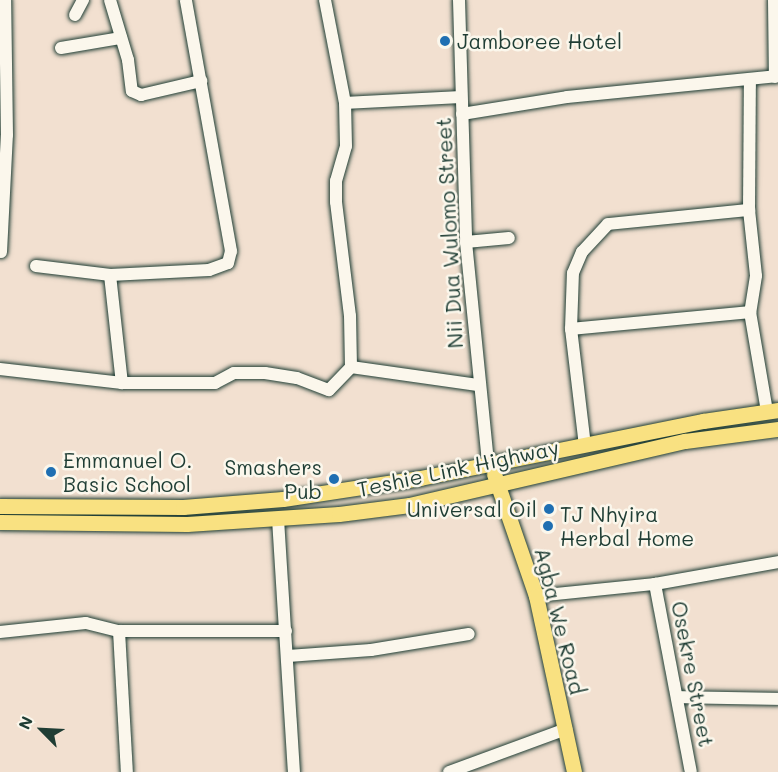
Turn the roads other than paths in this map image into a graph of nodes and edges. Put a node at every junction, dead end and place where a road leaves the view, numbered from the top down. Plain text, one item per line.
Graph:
1 (5, 0) edge
2 (83, 0) edge
3 (110, 0) edge
4 (186, 0) edge
5 (325, 0) edge
6 (463, 0) edge
7 (774, 0) edge
8 (75, 15) dead end
9 (121, 38) junction
10 (61, 48) dead end
11 (777, 77) edge
12 (750, 80) junction
13 (201, 81) junction
14 (460, 97) junction
15 (345, 103) junction
16 (462, 114) junction
17 (749, 210) junction
18 (510, 238) dead end
19 (466, 242) junction
20 (1, 252) edge
21 (36, 266) dead end
22 (110, 275) junction
23 (750, 312) junction
24 (571, 330) junction
25 (351, 367) junction
26 (0, 369) edge
27 (122, 383) junction
28 (477, 385) junction
29 (773, 410) edge
30 (778, 429) edge
31 (585, 446) junction
32 (488, 462) junction
33 (499, 483) junction
34 (0, 506) edge
35 (278, 519) junction
36 (0, 522) edge
37 (778, 562) edge
38 (655, 584) junction
39 (536, 596) junction
40 (119, 631) junction
41 (286, 631) junction
42 (0, 632) edge
43 (469, 634) dead end
44 (288, 656) junction
45 (677, 698) junction
46 (778, 699) edge
47 (566, 729) junction
48 (127, 772) edge
49 (294, 772) edge
50 (449, 772) edge
51 (574, 772) edge
52 (692, 772) edge

1 - 20 street
2 - 8 street
3 - 9 street
4 - 13 street
5 - 15 street
6 - 14 street, Nii Dua Wulomo Street
7 - 11 street
9 - 10 street
9 - 13 street
11 - 12 street
12 - 16 street
12 - 17 street
13 - 22 street
14 - 15 street
14 - 16 street, Nii Dua Wulomo Street
15 - 25 street
16 - 19 street, Nii Dua Wulomo Street
17 - 23 street
17 - 24 street
18 - 19 street
19 - 28 street, Nii Dua Wulomo Street
21 - 22 street
22 - 27 street
23 - 24 street
23 - 29 street
24 - 31 street
25 - 27 street
25 - 28 street
26 - 27 street
28 - 32 street, Nii Dua Wulomo Street
29 - 31 main road, Teshie Link Highway
30 - 33 main road, Teshie Link Highway
31 - 32 main road, Teshie Link Highway
32 - 33 main road, Agba We Road
32 - 34 main road, Teshie Link Highway
33 - 35 main road, Teshie Link Highway
33 - 39 main road, Agba We Road
35 - 36 main road, Teshie Link Highway
35 - 41 street
37 - 38 street
38 - 39 street
38 - 45 street, Osekre Street
39 - 47 main road, Agba We Road
40 - 41 street
40 - 42 street
40 - 48 street
41 - 44 street
43 - 44 street
44 - 49 street
45 - 46 street
45 - 52 street, Osekre Street
47 - 50 street
47 - 51 main road, Agba We Road

